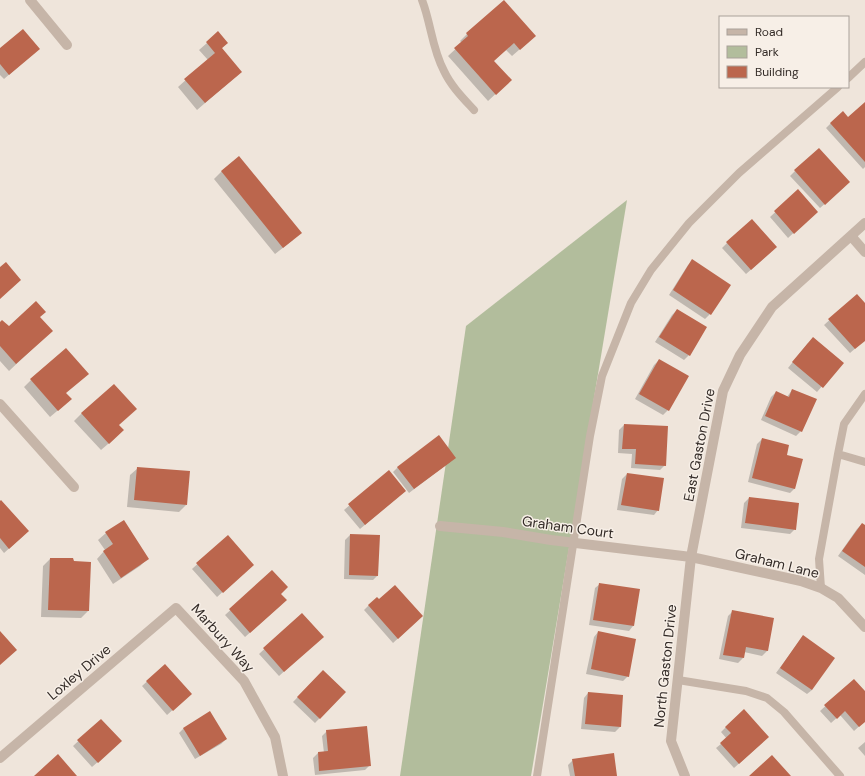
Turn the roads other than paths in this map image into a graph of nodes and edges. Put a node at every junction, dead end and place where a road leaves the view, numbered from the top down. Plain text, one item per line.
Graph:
1 (30, 0) edge
2 (422, 0) edge
3 (67, 45) dead end
4 (865, 62) edge
5 (849, 77) edge
6 (837, 88) edge
7 (474, 110) dead end
8 (865, 223) edge
9 (851, 236) junction
10 (865, 252) edge
11 (865, 394) edge
12 (0, 404) edge
13 (838, 454) junction
14 (865, 462) edge
15 (74, 486) dead end
16 (440, 526) dead end
17 (574, 543) junction
18 (691, 558) junction
19 (821, 588) junction
20 (176, 608) joint
21 (865, 627) edge
22 (678, 680) junction
23 (0, 758) edge
24 (283, 776) edge
25 (537, 776) edge
26 (685, 776) edge
27 (840, 776) edge

1 - 3 street
2 - 7 lane
4 - 5 lane
6 - 17 lane
8 - 9 street, East Gaston Drive
9 - 10 street
9 - 18 street, East Gaston Drive
11 - 13 lane
12 - 15 street
13 - 14 lane
13 - 19 lane
16 - 17 street, Graham Court
17 - 18 street, Graham Court
17 - 25 lane
18 - 19 street, Graham Lane
18 - 22 street, North Gaston Drive
19 - 21 street, Graham Lane
20 - 23 street, Loxley Drive
20 - 24 street, Marbury Way
22 - 26 street, North Gaston Drive
22 - 27 lane

